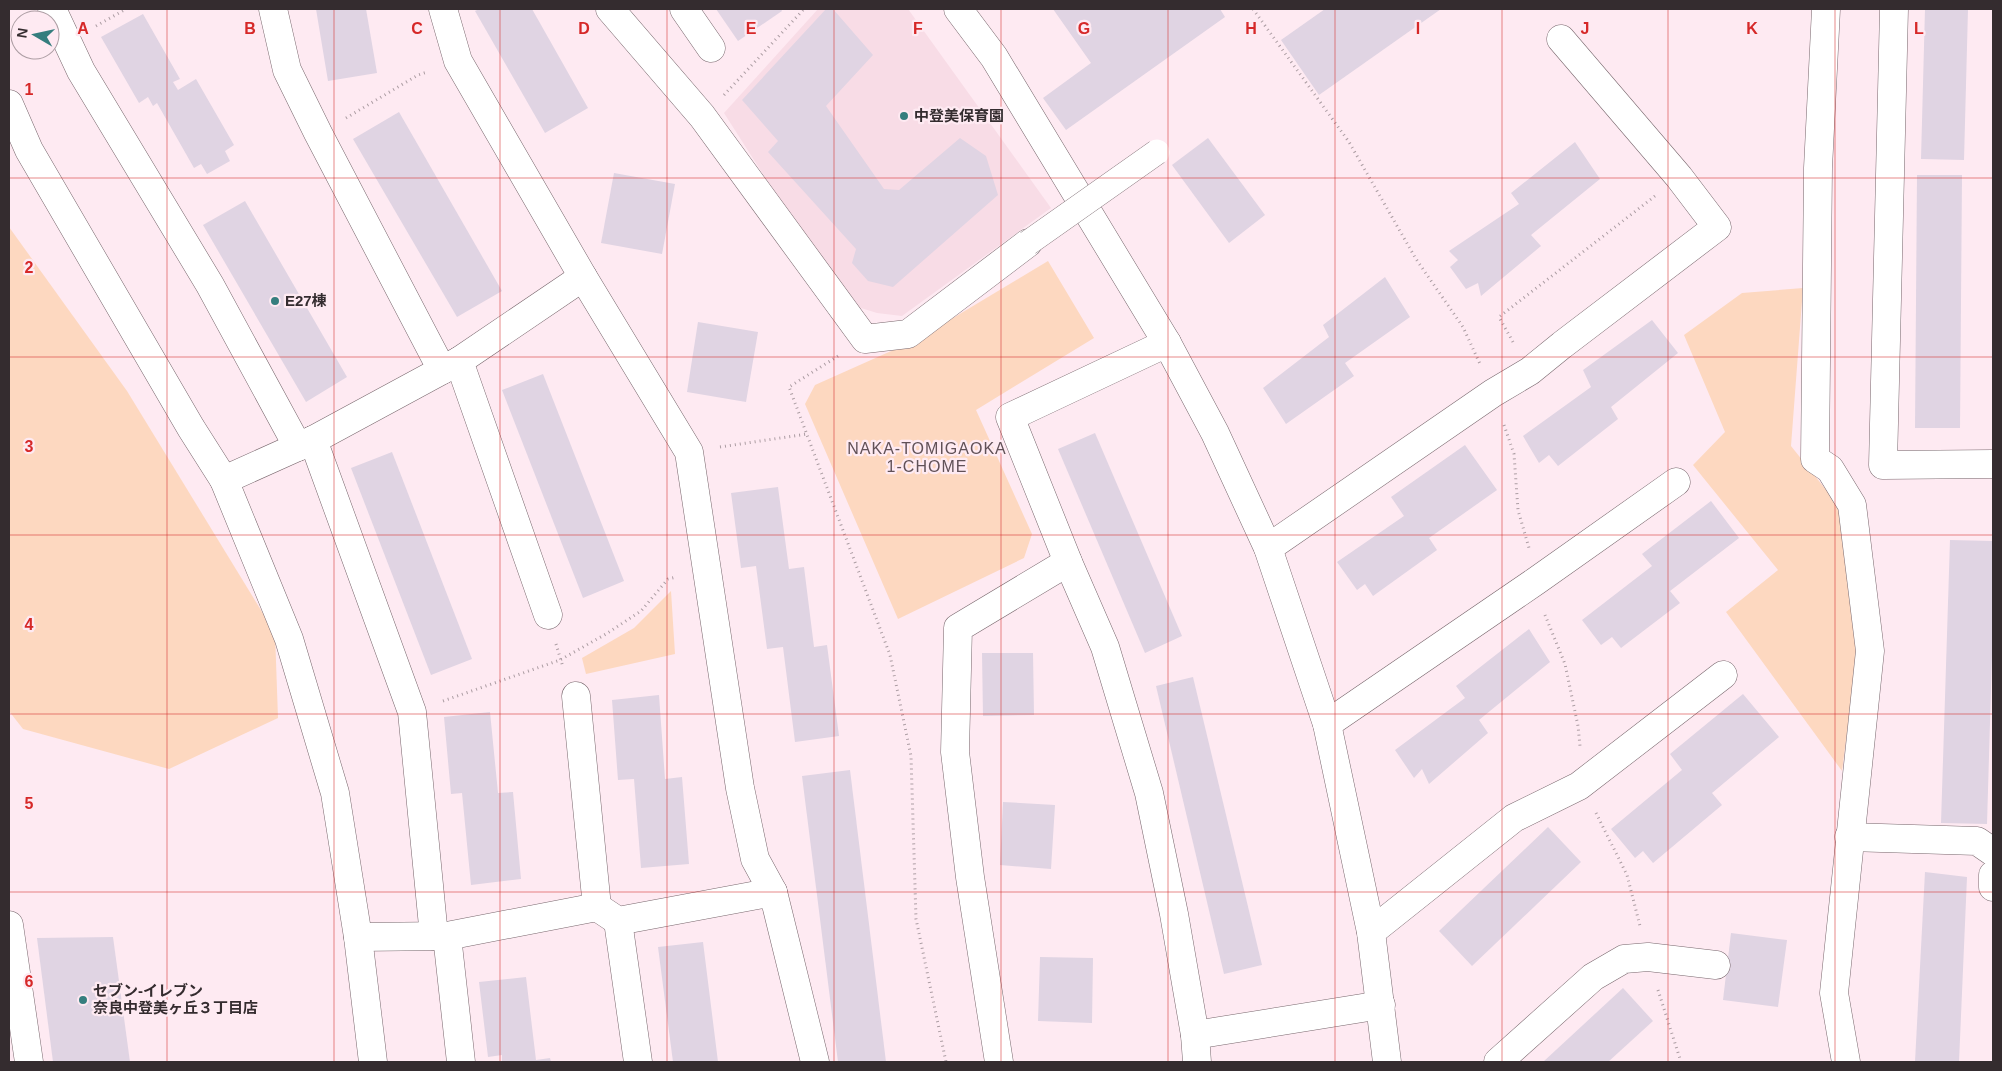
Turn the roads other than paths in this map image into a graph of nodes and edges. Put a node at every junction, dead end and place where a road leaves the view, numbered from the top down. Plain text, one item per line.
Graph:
1 (52, 9) edge
2 (273, 9) edge
3 (443, 9) edge
4 (610, 9) edge
5 (684, 9) edge
6 (958, 9) edge
7 (1826, 9) edge
8 (1894, 9) edge
9 (1561, 39) dead end
10 (711, 48) dead end
11 (9, 104) edge
12 (1157, 152) dead end
13 (1028, 243) joint
14 (584, 277) junction
15 (1166, 343) junction
16 (450, 365) junction
17 (305, 443) junction
18 (1993, 464) edge
19 (224, 480) junction
20 (1676, 482) dead end
21 (1268, 548) junction
22 (1068, 562) junction
23 (548, 615) road end
24 (1723, 676) dead end
25 (576, 696) road end
26 (1327, 724) junction
27 (1850, 838) junction
28 (1993, 852) edge
29 (1993, 875) edge
30 (1993, 887) edge
31 (773, 892) junction
32 (607, 914) junction
33 (9, 925) edge
34 (1371, 932) junction
35 (440, 936) junction
36 (358, 937) junction
37 (1716, 965) dead end
38 (1381, 1005) junction
39 (1195, 1035) junction
40 (29, 1062) edge
41 (373, 1062) edge
42 (461, 1062) edge
43 (638, 1062) edge
44 (815, 1062) edge
45 (999, 1062) edge
46 (1196, 1062) edge
47 (1387, 1062) edge
48 (1498, 1062) edge
49 (1846, 1062) edge

1 - 17 street
2 - 16 street
3 - 14 street
4 - 13 street
5 - 10 street
6 - 15 street
7 - 27 street
8 - 18 street
9 - 21 street
11 - 19 street
12 - 13 street, bridge
14 - 16 street
14 - 31 street
15 - 21 street
15 - 22 street
16 - 17 street
16 - 23 street
17 - 19 street
17 - 35 street
19 - 36 street
20 - 26 street
21 - 26 street
22 - 39 street
22 - 45 street
24 - 34 street
25 - 32 street
26 - 34 street
27 - 28 street
27 - 49 street
29 - 30 street
31 - 32 street
31 - 44 street
32 - 35 street
32 - 43 street
33 - 40 street
34 - 38 street
35 - 36 street
35 - 42 street
36 - 41 street
37 - 48 street
38 - 39 street
38 - 47 street
39 - 46 street

